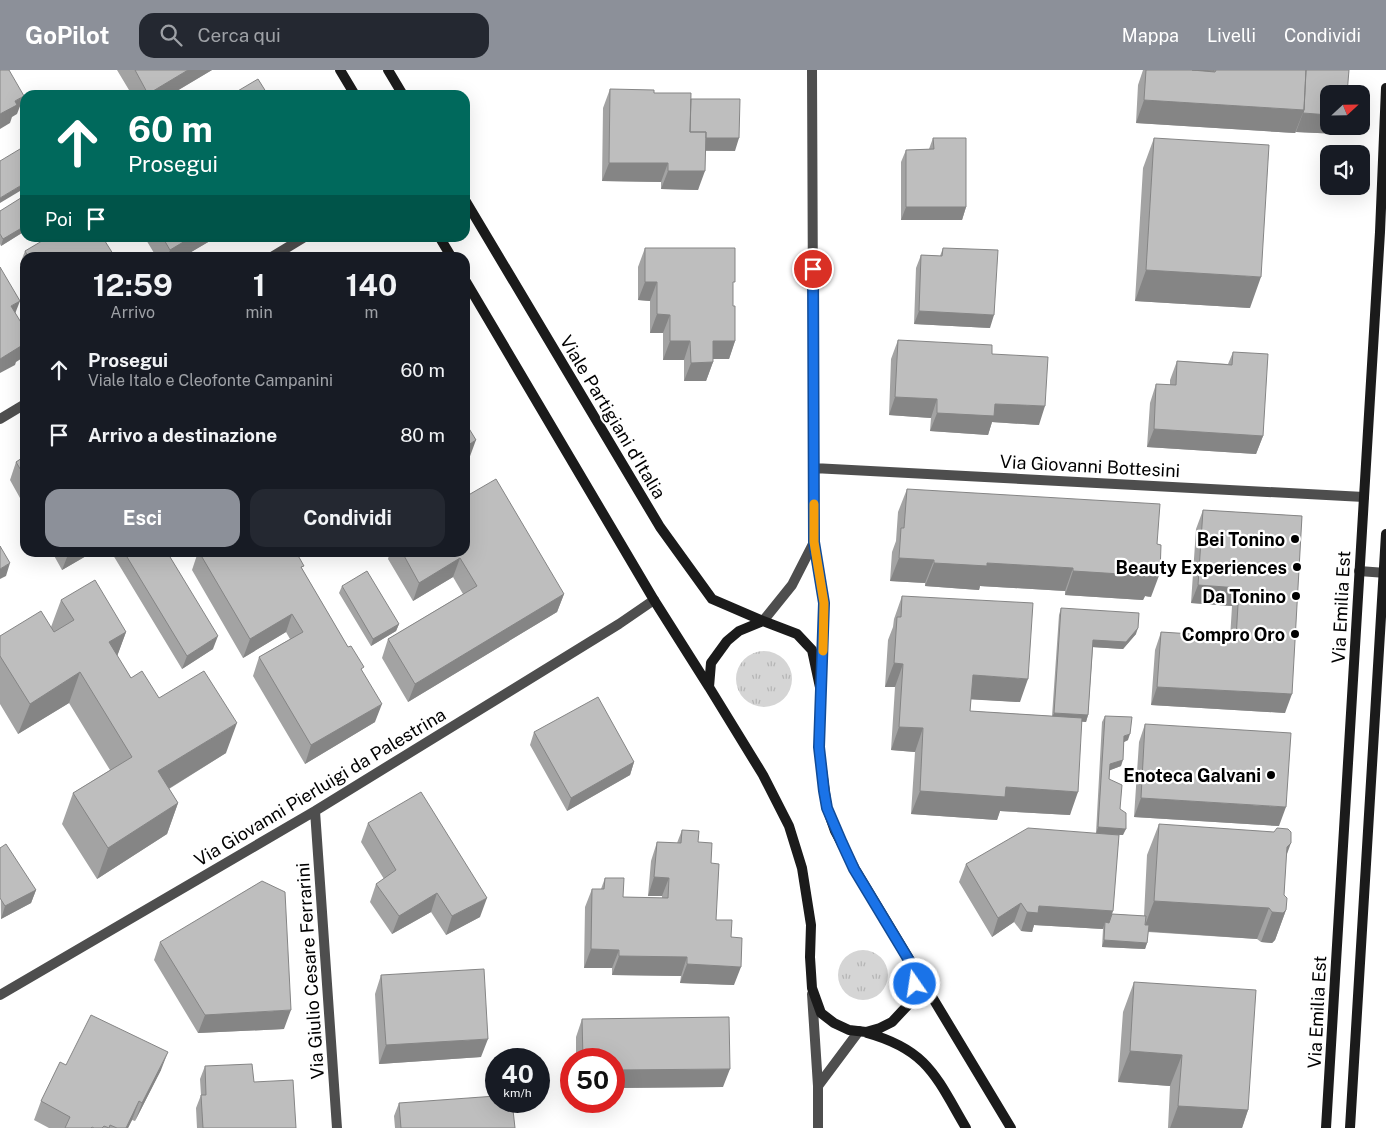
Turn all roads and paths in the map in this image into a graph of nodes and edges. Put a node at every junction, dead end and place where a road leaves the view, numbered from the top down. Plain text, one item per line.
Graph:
1 (340, 70) edge
2 (388, 70) edge
3 (812, 70) edge
4 (1386, 88) edge
5 (352, 90) edge
6 (400, 90) edge
7 (1385, 151) edge
8 (470, 208) edge
9 (296, 242) edge
10 (280, 252) edge
11 (470, 288) edge
12 (20, 407) edge
13 (0, 419) edge
14 (813, 468) junction
15 (1364, 496) junction
16 (1386, 534) edge
17 (814, 542) junction
18 (1360, 571) junction
19 (1385, 573) edge
20 (654, 600) junction
21 (762, 621) junction
22 (709, 687) junction
23 (821, 692) junction
24 (315, 811) junction
25 (916, 972) junction
26 (812, 988) junction
27 (0, 995) edge
28 (862, 1032) junction
29 (818, 1086) junction
30 (337, 1128) edge
31 (818, 1128) edge
32 (966, 1128) edge
33 (1011, 1128) edge
34 (1326, 1128) edge
35 (1350, 1128) edge

1 - 5 main road
2 - 6 main road
3 - 14 street
4 - 7 main road, Via Emilia Est
7 - 15 main road, Via Emilia Est
8 - 21 main road, Viale Partigiani d'Italia
9 - 10 street
11 - 20 main road
12 - 13 street
14 - 15 street, Via Giovanni Bottesini
14 - 17 street
15 - 18 main road, Via Emilia Est
16 - 19 main road
17 - 21 street
17 - 23 street
18 - 19 street
18 - 34 main road, Via Emilia Est
19 - 35 main road
20 - 22 main road
20 - 24 street, Via Giovanni Pierluigi da Palestrina
21 - 22 main road
21 - 23 main road, Viale Partigiani d'Italia
22 - 26 main road
23 - 25 main road, Viale Partigiani d'Italia
24 - 27 street, Via Giovanni Pierluigi da Palestrina
24 - 30 street, Via Giulio Cesare Ferrarini
25 - 28 main road
25 - 33 main road, Viale Partigiani d'Italia
26 - 28 main road
26 - 29 street
28 - 29 street
28 - 32 main road
29 - 31 street

